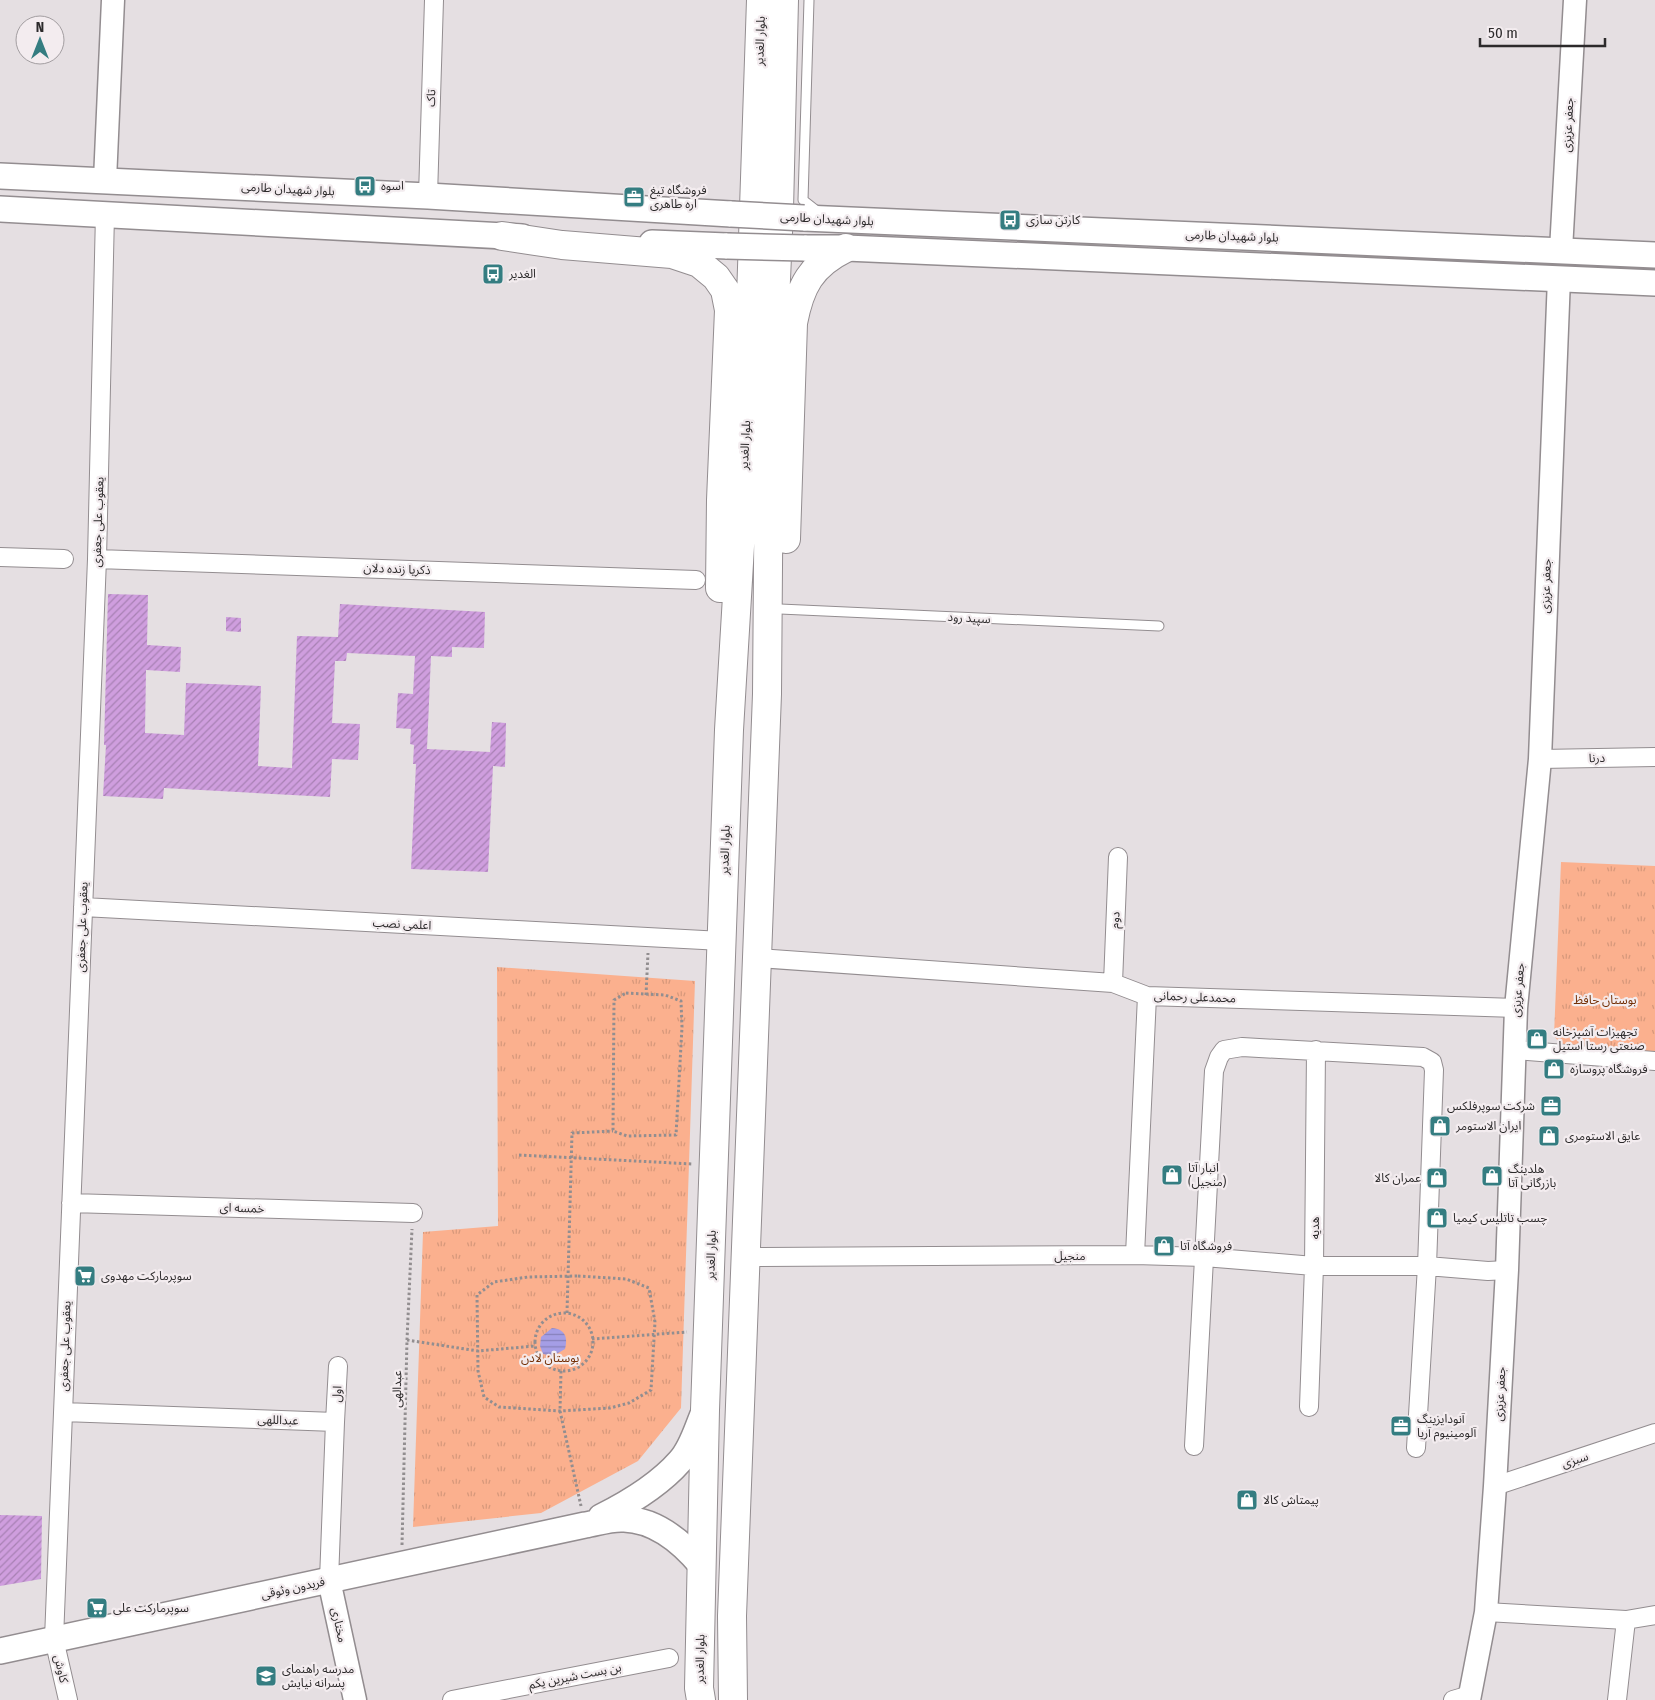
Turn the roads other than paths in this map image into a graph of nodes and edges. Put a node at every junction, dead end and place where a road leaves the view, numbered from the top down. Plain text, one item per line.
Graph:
1 (113, 0) edge
2 (434, 0) edge
3 (761, 0) edge
4 (784, 0) edge
5 (809, 0) edge
6 (1575, 0) edge
7 (0, 176) edge
8 (105, 180) junction
9 (428, 196) junction
10 (0, 209) edge
11 (105, 214) junction
12 (835, 220) junction
13 (502, 236) junction
14 (846, 248) junction
15 (1561, 250) junction
16 (1655, 255) edge
17 (1558, 278) junction
18 (1655, 283) edge
19 (0, 557) edge
20 (64, 559) dead end
21 (97, 559) junction
22 (696, 580) dead end
23 (780, 609) junction
24 (1159, 626) dead end
25 (767, 694) junction
26 (729, 730) junction
27 (1655, 757) edge
28 (1540, 760) junction
29 (1118, 857) dead end
30 (83, 907) junction
31 (722, 941) junction
32 (757, 958) junction
33 (1112, 983) junction
34 (1147, 996) junction
35 (1516, 1008) junction
36 (1316, 1050) junction
37 (1514, 1050) junction
38 (1655, 1061) edge
39 (71, 1203) junction
40 (413, 1214) road end
41 (1135, 1255) junction
42 (746, 1257) junction
43 (1204, 1257) junction
44 (1314, 1266) junction
45 (1426, 1266) junction
46 (1507, 1270) junction
47 (338, 1366) dead end
48 (1309, 1406) dead end
49 (705, 1410) junction
50 (63, 1412) junction
51 (335, 1422) junction
52 (1655, 1433) edge
53 (1194, 1446) dead end
54 (1416, 1448) dead end
55 (1495, 1486) junction
56 (585, 1524) junction
57 (702, 1566) junction
58 (329, 1580) junction
59 (1486, 1612) junction
60 (1655, 1615) edge
61 (1626, 1620) junction
62 (54, 1639) junction
63 (0, 1650) edge
64 (669, 1658) dead end
65 (1464, 1698) edge
66 (68, 1700) edge
67 (355, 1700) edge
68 (452, 1700) edge
69 (701, 1700) edge
70 (733, 1700) edge
71 (1618, 1700) edge

1 - 8 street
2 - 9 street, تاک
3 - 26 main road, بلوار الغدیر
4 - 25 main road, بلوار الغدیر
5 - 12 lane
6 - 15 street, جعفر عزیزی
7 - 8 main road, بلوار شهیدان طارمی
8 - 9 main road, بلوار شهیدان طارمی
9 - 12 main road, بلوار شهیدان طارمی, bridge
10 - 11 main road
11 - 13 main road
11 - 21 street, یعقوب علی جعفری
12 - 15 main road, بلوار شهیدان طارمی
13 - 14 main road, bridge
13 - 26 main road
14 - 17 main road
14 - 23 main road
15 - 16 main road, بلوار شهیدان طارمی
15 - 17 main road
17 - 18 main road
17 - 28 street, جعفر عزیزی
19 - 20 street
21 - 22 street, ذکریا زنده دلان
21 - 30 street, یعقوب علی جعفری
23 - 24 lane, سپید رود
23 - 25 main road
25 - 32 main road, بلوار الغدیر
26 - 31 main road, بلوار الغدیر
27 - 28 street, درنا
28 - 35 street, جعفر عزیزی
29 - 33 street, دوم
30 - 31 street, اعلمی نصب
30 - 39 street, یعقوب علی جعفری
31 - 49 main road, بلوار الغدیر
32 - 33 street, محمدعلی رحمانی
32 - 42 main road, بلوار الغدیر
33 - 34 street, محمدعلی رحمانی
34 - 35 street, محمدعلی رحمانی
34 - 41 street
35 - 37 street, جعفر عزیزی
36 - 43 street
36 - 44 street, هدیه
36 - 45 street
37 - 38 street
37 - 46 street, جعفر عزیزی
39 - 40 street, خمسه ای
39 - 50 street, یعقوب علی جعفری
41 - 42 street, منجیل
41 - 43 street, منجیل
42 - 70 main road, بلوار الغدیر
43 - 44 street, منجیل
43 - 53 street
44 - 45 street, منجیل
44 - 48 street, هدیه
45 - 46 street, منجیل
45 - 54 street
46 - 55 street, جعفر عزیزی
47 - 51 street, اول
49 - 56 main road
49 - 57 main road, بلوار الغدیر
50 - 51 street, عبداللهی
50 - 62 street, یعقوب علی جعفری
51 - 58 street
52 - 55 street, سبزی
55 - 59 street, جعفر عزیزی
56 - 57 main road
56 - 58 main road, فریدون وثوقی
57 - 69 main road, بلوار الغدیر
58 - 62 main road, فریدون وثوقی
58 - 67 street, مختاری
59 - 61 street
59 - 65 street, جعفر عزیزی
60 - 61 street
61 - 71 street
62 - 63 main road, فریدون وثوقی
62 - 66 street, کاوش
64 - 68 street, بن بست شیرین یکم

